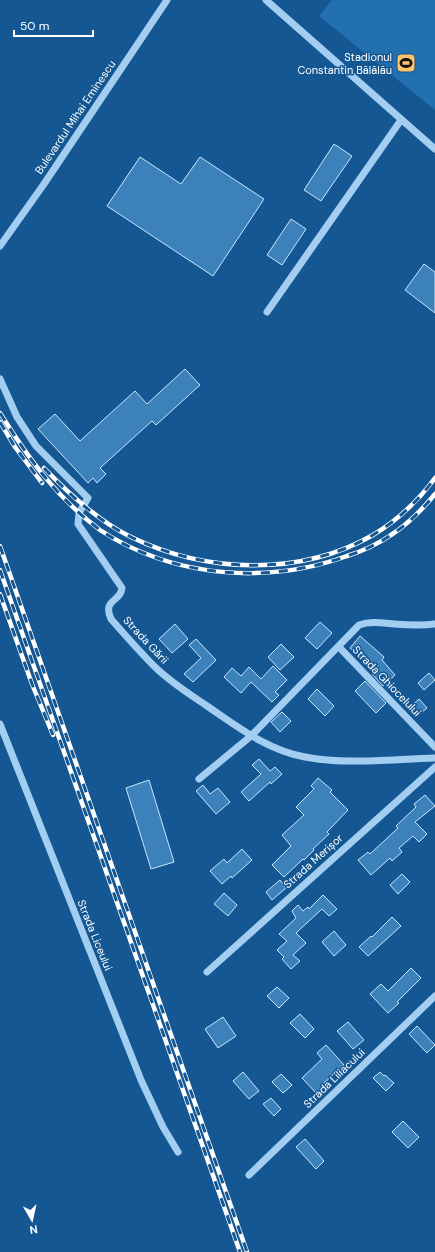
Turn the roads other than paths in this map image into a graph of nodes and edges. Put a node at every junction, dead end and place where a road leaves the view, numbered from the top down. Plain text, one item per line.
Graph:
1 (167, 0) edge
2 (266, 0) edge
3 (401, 120) junction
4 (435, 149) edge
5 (11, 230) junction
6 (0, 235) edge
7 (0, 246) edge
8 (267, 312) dead end
9 (0, 379) edge
10 (435, 624) edge
11 (339, 647) junction
12 (0, 724) edge
13 (251, 736) junction
14 (435, 747) edge
15 (435, 758) edge
16 (435, 767) edge
17 (199, 779) dead end
18 (207, 972) dead end
19 (435, 996) edge
20 (178, 1152) dead end
21 (249, 1175) dead end

1 - 5 street, Bulevardul Mihai Eminescu
2 - 3 street
3 - 4 street
3 - 8 street
5 - 6 street
5 - 7 street, Bulevardul Mihai Eminescu
9 - 13 street, Strada Gării
10 - 11 street
11 - 13 street
11 - 14 street, Strada Ghiocelului
12 - 20 street, Strada Liceului
13 - 15 street, Strada Gării
13 - 17 street
16 - 18 street, Strada Merișor
19 - 21 street, Strada Liliacului

